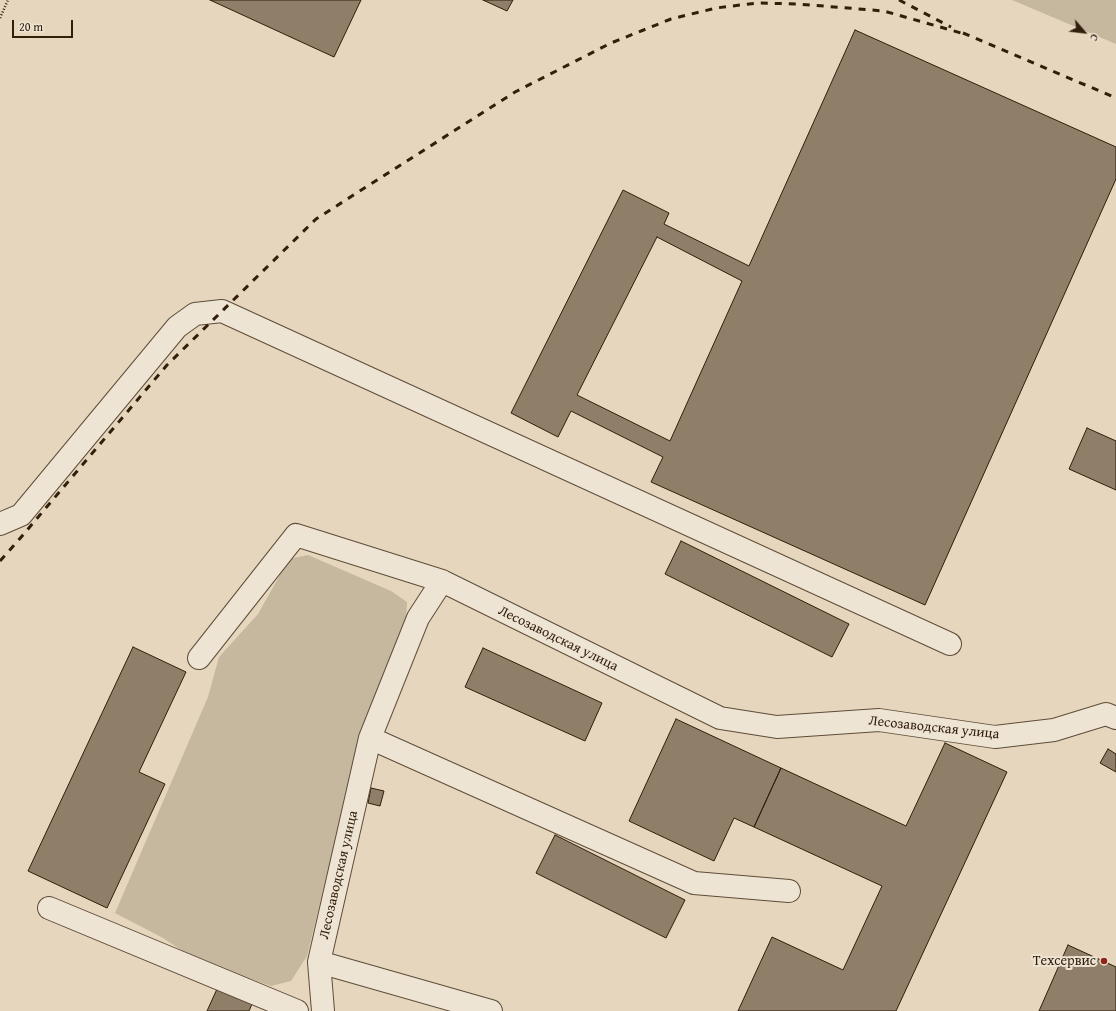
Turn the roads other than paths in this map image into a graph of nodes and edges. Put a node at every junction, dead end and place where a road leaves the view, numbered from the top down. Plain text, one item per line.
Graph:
1 (0, 524) edge
2 (442, 581) junction
3 (950, 644) dead end
4 (199, 658) dead end
5 (1116, 718) edge
6 (370, 738) junction
7 (788, 891) dead end
8 (49, 908) dead end
9 (319, 962) junction
10 (297, 1011) edge
11 (323, 1011) edge
12 (491, 1011) edge

1 - 3 lane
2 - 4 lane
2 - 5 lane, Лесозаводская улица
2 - 6 lane, Лесозаводская улица
6 - 7 lane
6 - 9 lane, Лесозаводская улица
8 - 10 lane
9 - 11 lane, Лесозаводская улица
9 - 12 lane

